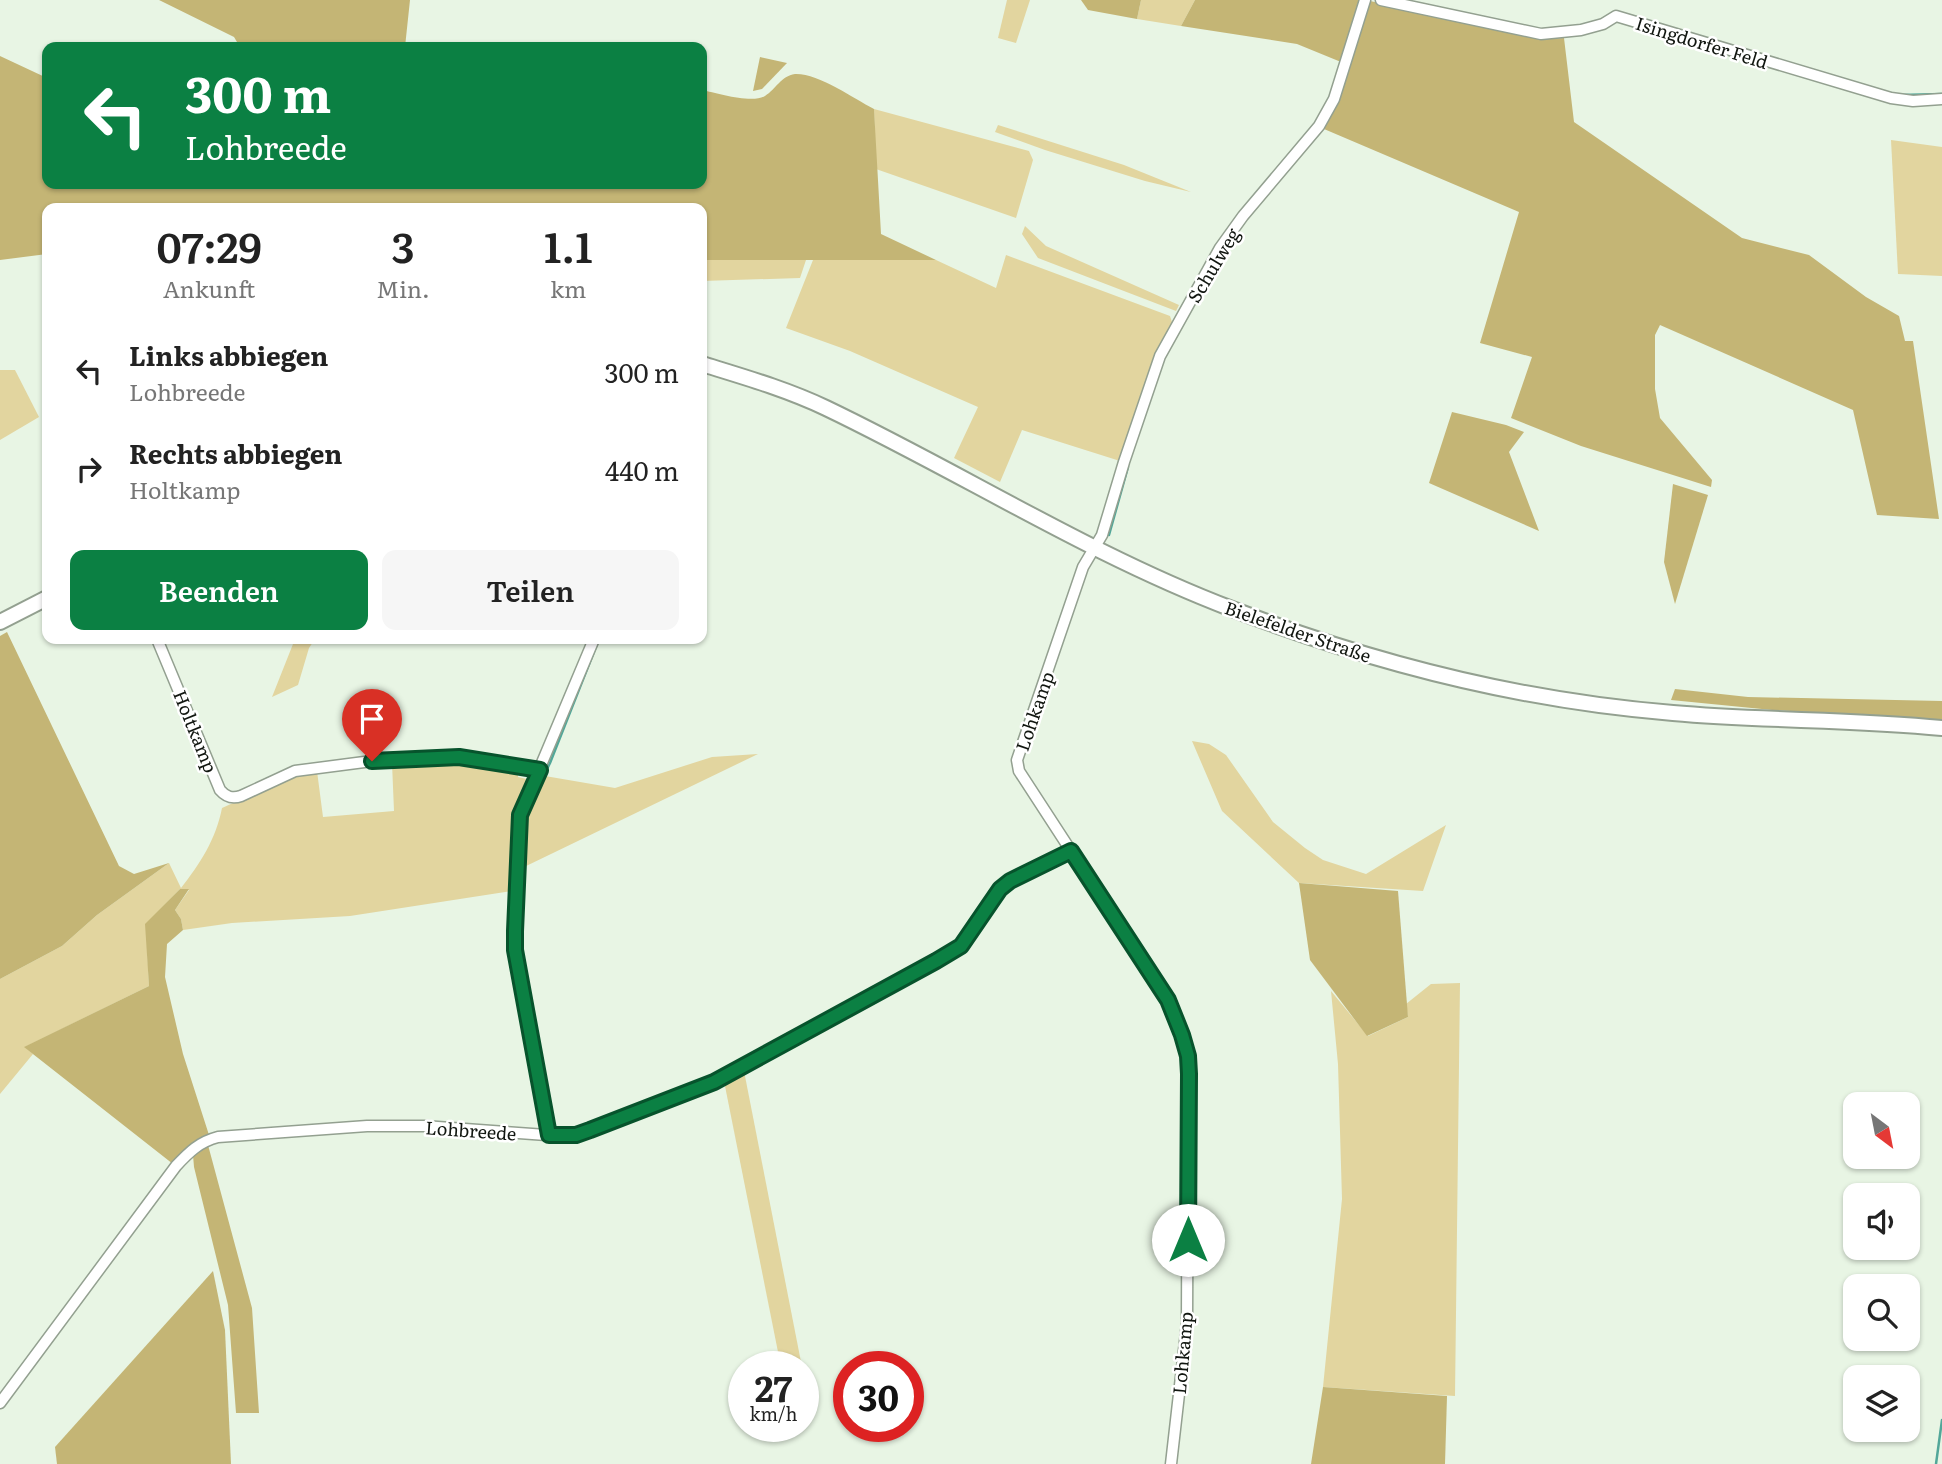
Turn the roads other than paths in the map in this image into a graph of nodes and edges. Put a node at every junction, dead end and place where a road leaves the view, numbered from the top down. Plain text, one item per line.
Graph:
1 (1365, 0) edge
2 (1381, 0) edge
3 (1942, 99) edge
4 (707, 365) edge
5 (1094, 549) junction
6 (42, 601) edge
7 (0, 622) edge
8 (159, 644) edge
9 (592, 644) edge
10 (1942, 728) edge
11 (540, 770) junction
12 (1071, 851) junction
13 (549, 1135) junction
14 (0, 1403) edge
15 (1171, 1464) edge

1 - 5 street, Schulweg
2 - 3 street, Isingdorfer Feld
4 - 5 main road, Bielefelder Straße
5 - 10 main road, Bielefelder Straße
5 - 12 street, Lohkamp
6 - 7 main road
8 - 11 street, Holtkamp
9 - 11 street
11 - 13 street
12 - 13 street, Lohbreede
12 - 15 street, Lohkamp
13 - 14 street, Lohbreede

